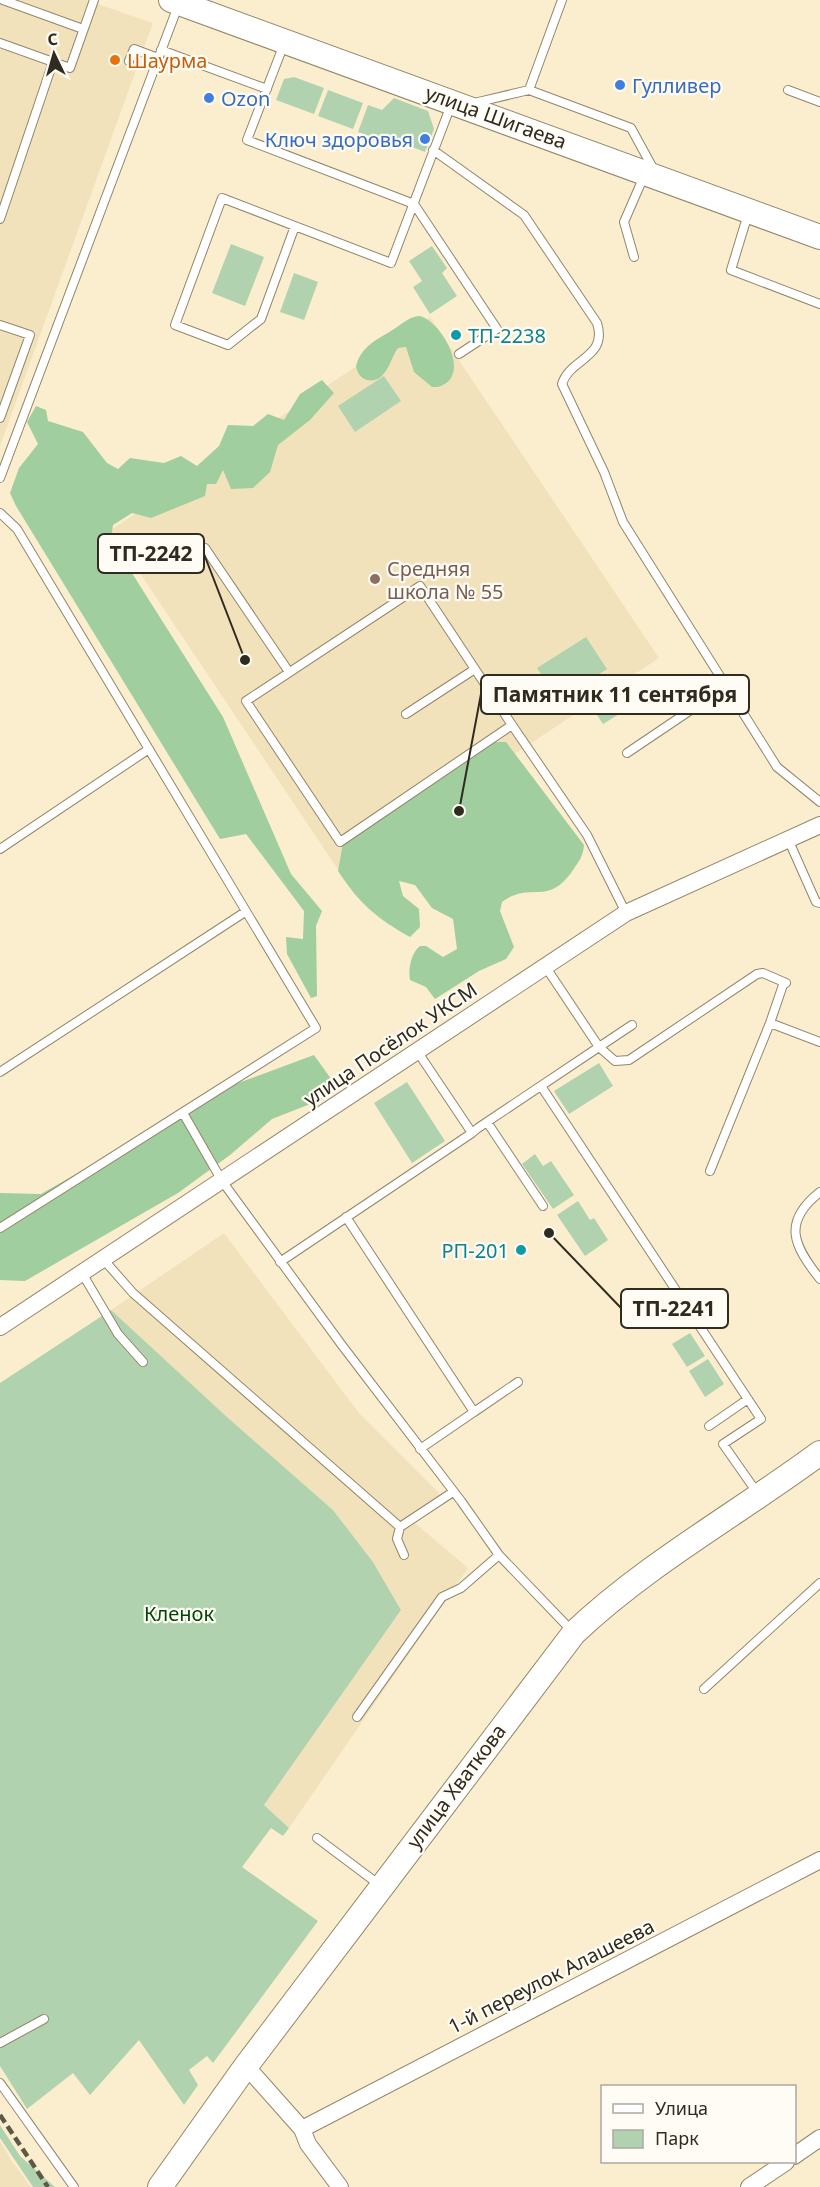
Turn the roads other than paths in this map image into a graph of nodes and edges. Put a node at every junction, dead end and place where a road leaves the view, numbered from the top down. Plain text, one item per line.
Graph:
1 (3, 0) edge
2 (94, 0) edge
3 (562, 0) edge
4 (175, 1) edge
5 (84, 29) junction
6 (285, 41) junction
7 (0, 43) edge
8 (159, 54) junction
9 (129, 61) dead end
10 (53, 62) junction
11 (267, 89) junction
12 (528, 90) junction
13 (788, 90) dead end
14 (820, 102) edge
15 (459, 103) junction
16 (434, 150) junction
17 (652, 175) junction
18 (414, 204) junction
19 (749, 211) junction
20 (0, 219) edge
21 (295, 226) junction
22 (820, 237) edge
23 (634, 257) dead end
24 (820, 304) edge
25 (0, 325) edge
26 (459, 354) dead end
27 (0, 418) edge
28 (0, 478) edge
29 (0, 513) edge
30 (206, 548) dead end
31 (475, 669) junction
32 (289, 672) junction
33 (725, 687) junction
34 (406, 714) dead end
35 (512, 725) junction
36 (149, 749) junction
37 (627, 753) dead end
38 (820, 802) edge
39 (820, 825) edge
40 (788, 839) junction
41 (0, 849) edge
42 (820, 903) edge
43 (245, 912) junction
44 (626, 913) junction
45 (546, 966) junction
46 (770, 1023) junction
47 (632, 1025) dead end
48 (820, 1042) edge
49 (598, 1047) junction
50 (417, 1051) junction
51 (0, 1072) edge
52 (541, 1086) junction
53 (183, 1113) junction
54 (487, 1122) junction
55 (472, 1132) junction
56 (710, 1171) dead end
57 (222, 1181) junction
58 (820, 1192) edge
59 (543, 1206) dead end
60 (346, 1217) junction
61 (0, 1228) edge
62 (103, 1259) junction
63 (280, 1262) junction
64 (82, 1273) junction
65 (820, 1279) edge
66 (0, 1327) edge
67 (143, 1362) dead end
68 (518, 1382) dead end
69 (748, 1399) junction
70 (474, 1412) junction
71 (709, 1425) dead end
72 (420, 1449) junction
73 (820, 1453) edge
74 (453, 1492) junction
75 (760, 1497) junction
76 (400, 1527) junction
77 (404, 1556) dead end
78 (498, 1556) junction
79 (820, 1583) edge
80 (574, 1633) junction
81 (704, 1689) dead end
82 (357, 1717) dead end
83 (317, 1838) dead end
84 (820, 1860) edge
85 (381, 1886) junction
86 (44, 2019) dead end
87 (0, 2043) edge
88 (246, 2066) junction
89 (0, 2083) edge
90 (302, 2129) junction
91 (820, 2138) edge
92 (796, 2155) edge
93 (785, 2163) edge
94 (74, 2187) edge
95 (160, 2187) edge
96 (340, 2187) edge
97 (749, 2187) edge

1 - 5 lane
2 - 5 lane
3 - 12 lane
4 - 6 main road, улица Шигаева
4 - 8 lane
5 - 10 lane
6 - 11 lane
6 - 15 main road, улица Шигаева
7 - 10 lane
8 - 9 lane
8 - 11 lane
8 - 28 lane
10 - 20 lane
11 - 18 lane
12 - 15 lane
12 - 17 lane
13 - 14 lane
15 - 16 lane
15 - 17 main road, улица Шигаева
16 - 18 lane
16 - 33 lane
17 - 19 main road, улица Шигаева
17 - 23 lane
18 - 21 lane
18 - 26 lane
19 - 22 main road, улица Шигаева
19 - 24 lane
21 - 21 lane
25 - 27 lane
29 - 36 lane
30 - 32 lane
31 - 32 lane
31 - 34 lane
31 - 35 lane
32 - 35 lane
33 - 37 lane
33 - 38 lane
35 - 44 lane
36 - 41 lane
36 - 43 lane
39 - 40 street, улица Посёлок УКСМ
40 - 42 lane
40 - 44 street, улица Посёлок УКСМ
43 - 51 lane
43 - 53 lane
44 - 45 street, улица Посёлок УКСМ
45 - 49 lane
45 - 50 street, улица Посёлок УКСМ
46 - 48 lane
46 - 49 lane
46 - 56 lane
47 - 49 lane
49 - 52 lane
50 - 55 lane
50 - 57 street, улица Посёлок УКСМ
52 - 54 lane
52 - 69 lane
53 - 57 lane
53 - 61 lane
54 - 55 lane
54 - 59 lane
55 - 60 lane
57 - 62 street, улица Посёлок УКСМ
57 - 63 lane
58 - 65 lane
60 - 63 lane
60 - 70 lane
62 - 64 street, улица Посёлок УКСМ
62 - 76 lane
63 - 72 lane
64 - 66 street, улица Посёлок УКСМ
64 - 67 lane
68 - 70 lane
69 - 71 lane
69 - 75 lane
70 - 72 lane
72 - 74 lane
73 - 75 main road, улица Хваткова
74 - 76 lane
74 - 78 lane
75 - 80 main road, улица Хваткова
76 - 77 lane
78 - 80 lane
78 - 82 lane
79 - 81 lane
80 - 85 main road, улица Хваткова
83 - 85 lane
84 - 90 street, 1-й переулок Алашеева
85 - 88 main road, улица Хваткова
86 - 87 lane
88 - 90 street
88 - 95 main road, улица Хваткова
89 - 94 lane
90 - 96 street
91 - 92 street
93 - 97 street

